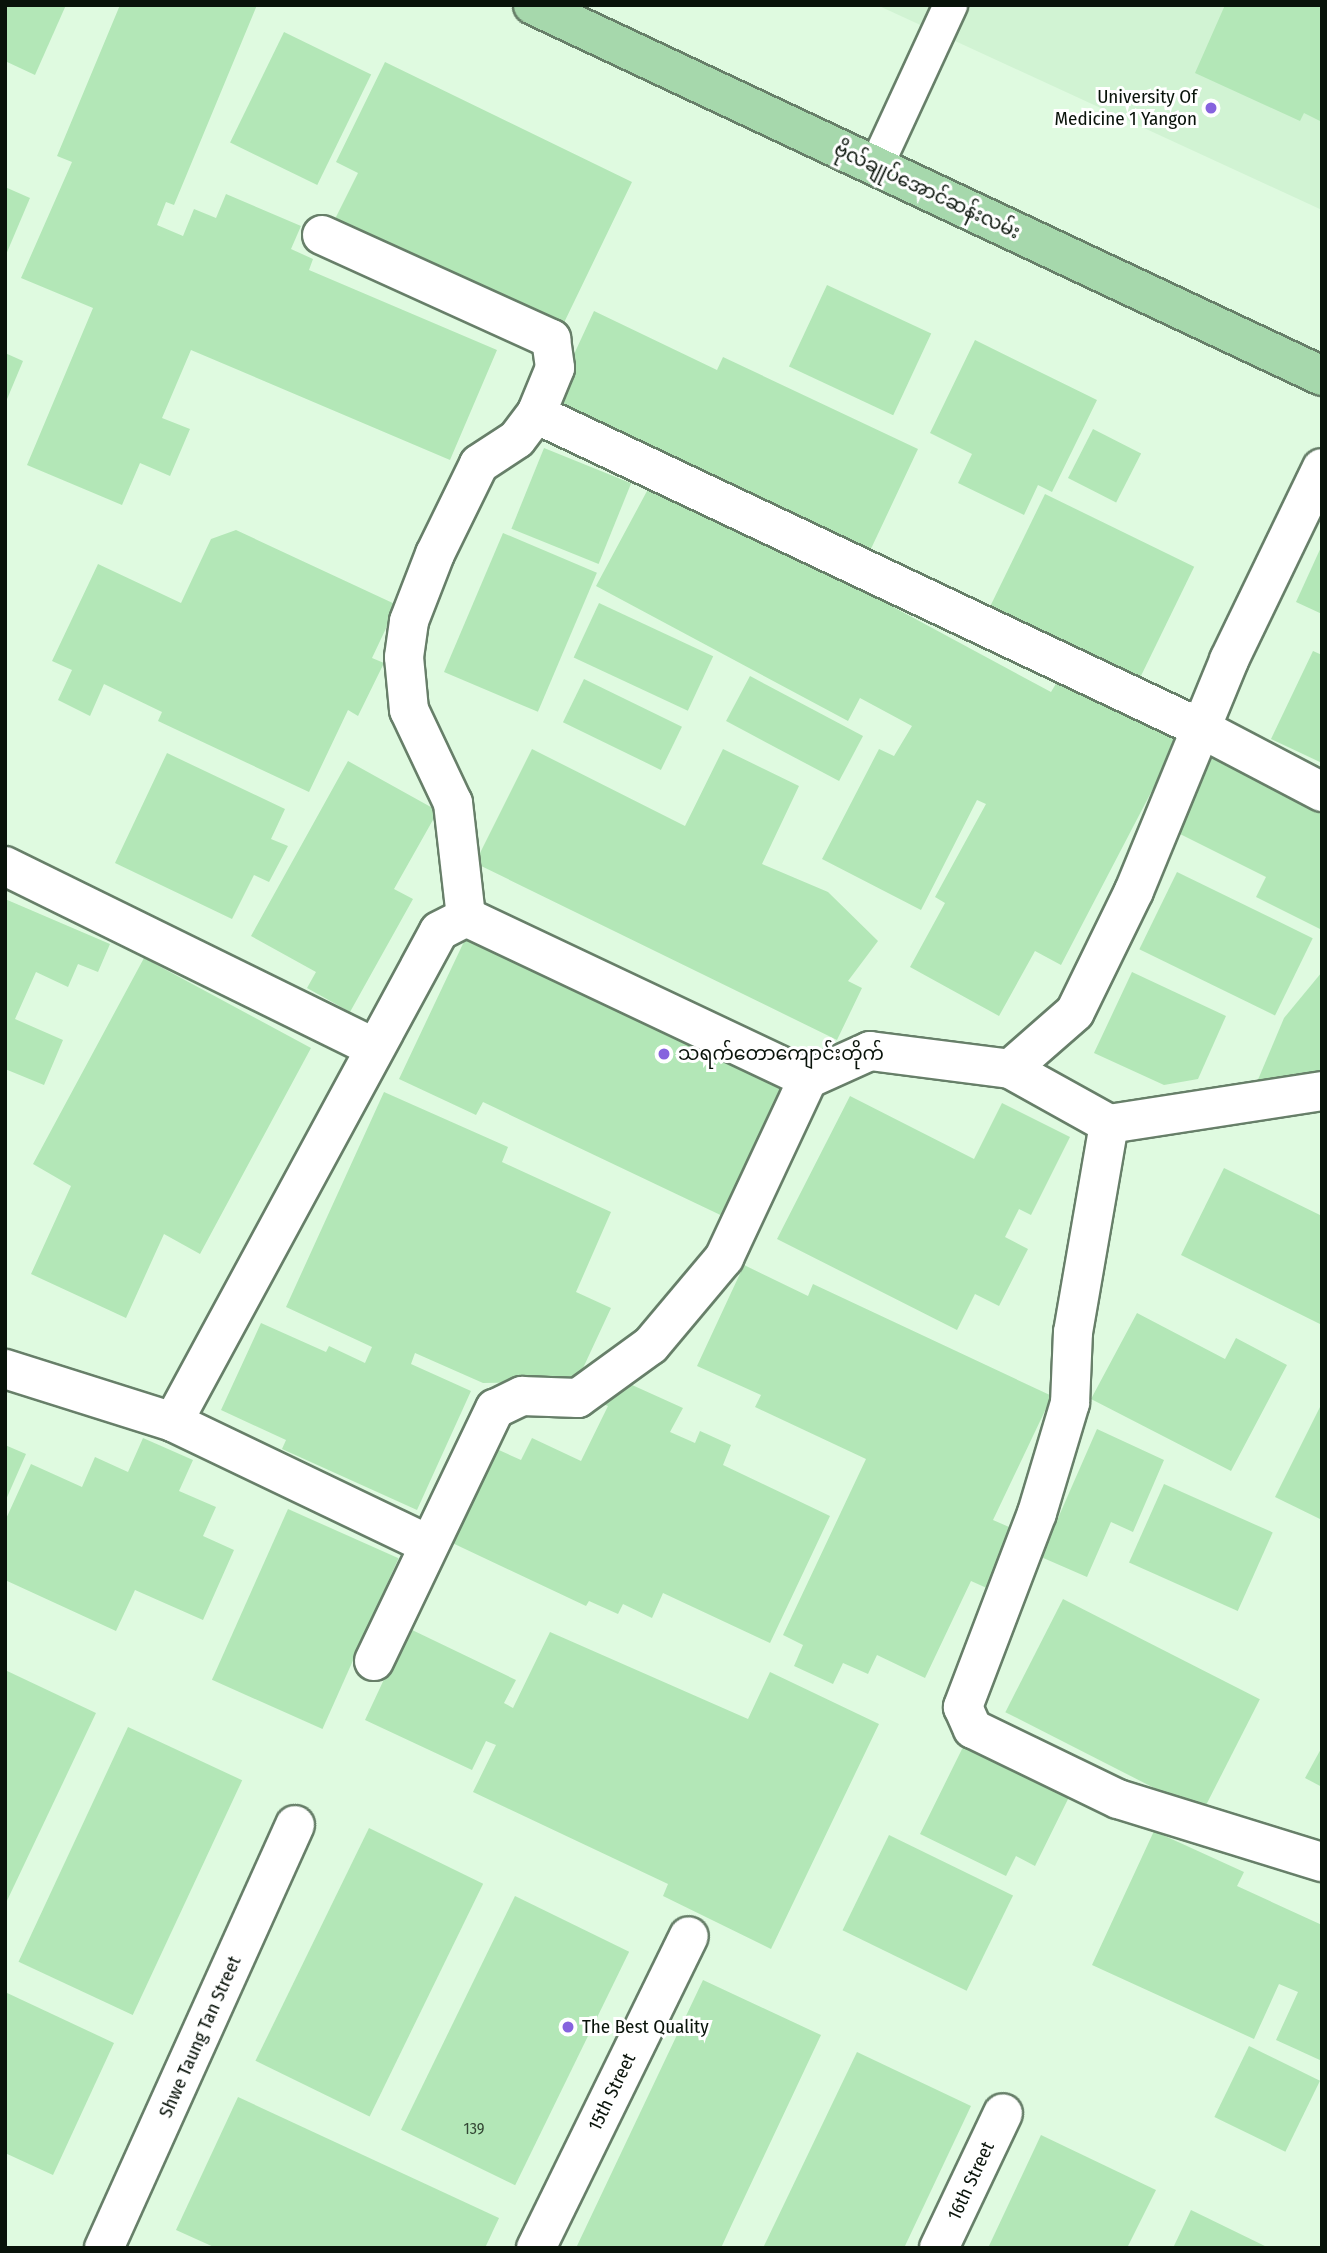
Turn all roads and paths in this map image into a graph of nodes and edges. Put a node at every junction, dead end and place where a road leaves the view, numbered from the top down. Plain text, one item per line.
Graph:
1 (533, 5) edge
2 (950, 5) edge
3 (875, 167) junction
4 (322, 235) dead end
5 (1322, 376) edge
6 (536, 414) junction
7 (1322, 468) edge
8 (1200, 728) junction
9 (1322, 792) edge
10 (5, 866) edge
11 (466, 917) junction
12 (373, 1047) junction
13 (1010, 1069) junction
14 (808, 1079) junction
15 (1322, 1091) edge
16 (1109, 1124) junction
17 (5, 1369) edge
18 (173, 1422) junction
19 (428, 1544) junction
20 (374, 1661) dead end
21 (295, 1825) dead end
22 (1322, 1862) edge
23 (689, 1936) dead end
24 (1003, 2113) dead end
25 (104, 2248) edge
26 (536, 2248) edge
27 (939, 2248) edge

1 - 3 main road, ဗိုလ်ချုပ်အောင်ဆန်းလမ်း
2 - 3 lane
3 - 5 main road, ဗိုလ်ချုပ်အောင်ဆန်းလမ်း
4 - 6 street
6 - 8 street
6 - 11 street
7 - 8 street
8 - 9 street
8 - 13 street
10 - 12 street
11 - 12 street
11 - 14 street
12 - 18 street
13 - 14 street
13 - 16 street
14 - 19 street
15 - 16 street
16 - 22 street
17 - 18 street
18 - 19 street
19 - 20 street
21 - 25 street, Shwe Taung Tan Street
23 - 26 street, 15th Street
24 - 27 street, 16th Street

